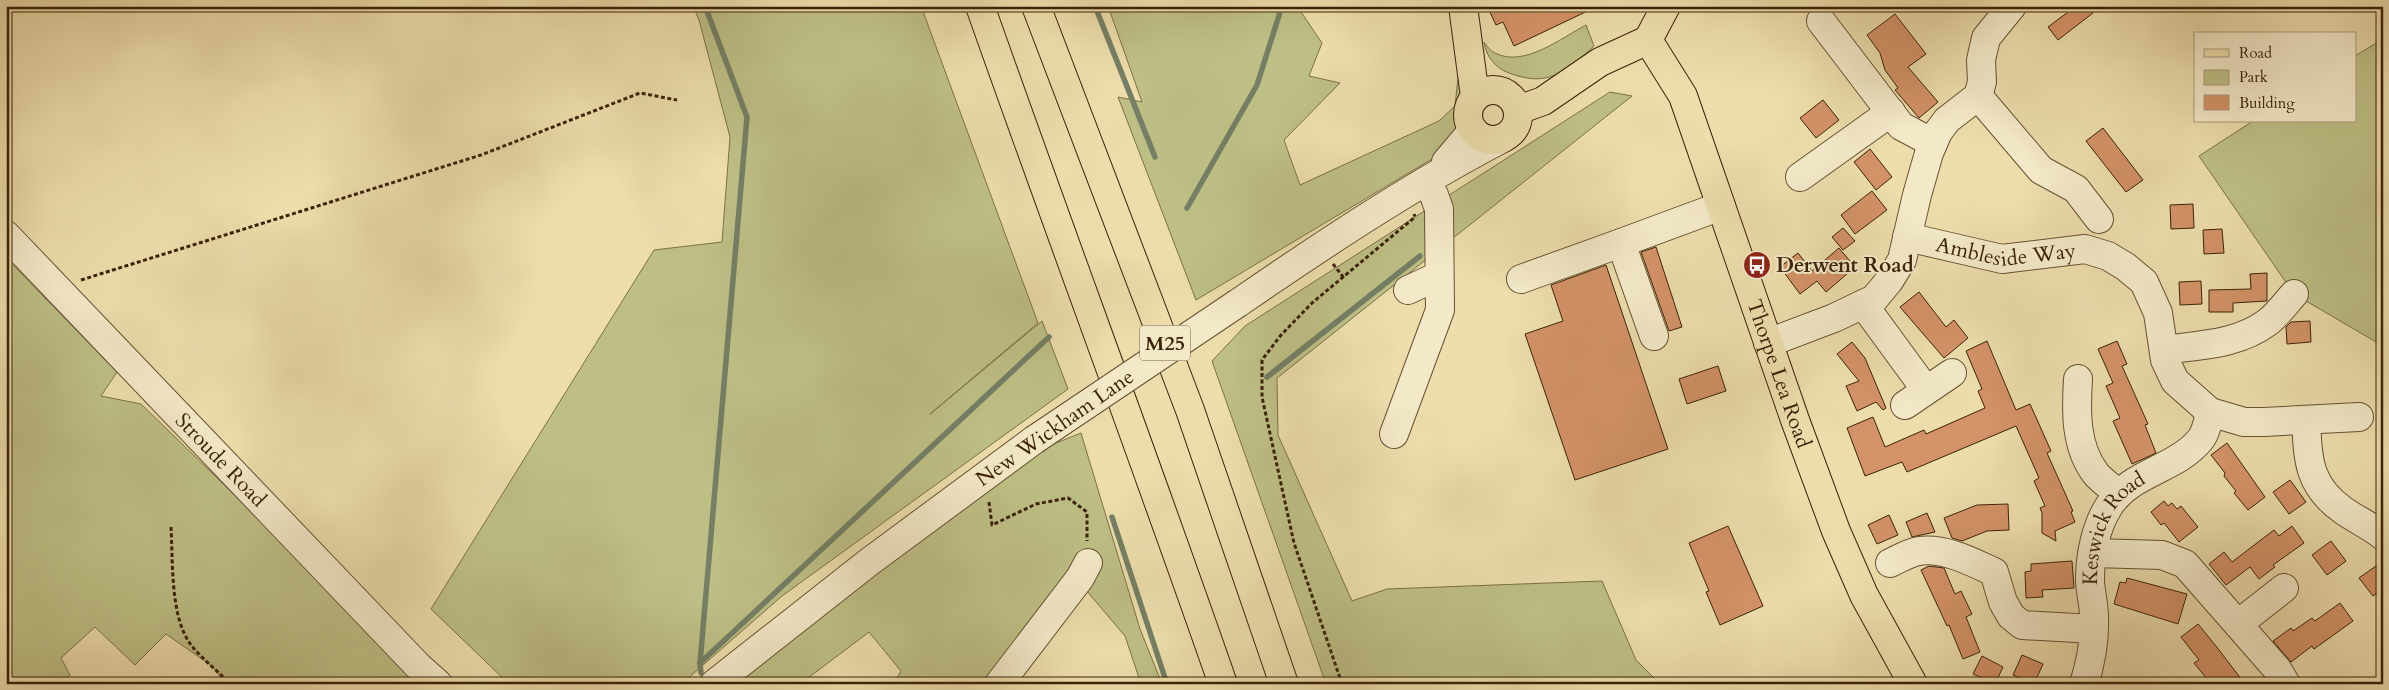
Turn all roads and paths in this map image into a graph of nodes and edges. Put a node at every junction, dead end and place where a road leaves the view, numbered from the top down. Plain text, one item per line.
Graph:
1 (980, 6) edge
2 (1036, 6) edge
3 (1463, 6) edge
4 (1666, 6) edge
5 (2012, 6) edge
6 (1821, 21) dead end
7 (1648, 40) junction
8 (1485, 94) junction
9 (1978, 96) junction
10 (677, 100) dead end
11 (1518, 110) junction
12 (1891, 112) junction
13 (1473, 130) junction
14 (1503, 138) junction
15 (1933, 143) junction
16 (1800, 177) dead end
17 (1431, 178) junction
18 (1721, 206) junction
19 (1411, 209) dead end
20 (2099, 219) dead end
21 (6, 235) edge
22 (1907, 237) junction
23 (1621, 243) junction
24 (1438, 276) junction
25 (1521, 279) dead end
26 (70, 287) junction
27 (1408, 290) dead end
28 (2294, 294) dead end
29 (1863, 304) junction
30 (1654, 336) dead end
31 (1768, 343) junction
32 (2164, 350) junction
33 (1952, 373) dead end
34 (2078, 379) dead end
35 (2210, 412) junction
36 (2359, 417) dead end
37 (2306, 420) junction
38 (1394, 434) dead end
39 (2119, 494) junction
40 (989, 496) dead end
41 (171, 527) dead end
42 (2383, 536) edge
43 (2093, 553) junction
44 (1088, 563) joint
45 (1890, 564) dead end
46 (2284, 588) dead end
47 (2238, 624) junction
48 (2093, 629) junction
49 (230, 684) edge
50 (438, 684) edge
51 (714, 684) edge
52 (999, 684) edge
53 (1223, 684) edge
54 (1284, 684) edge
55 (1342, 684) edge
56 (1913, 684) edge
57 (2084, 684) edge
58 (2286, 684) edge

1 - 53 main road, M25
2 - 54 main road, M25
3 - 8 main road
4 - 7 main road
5 - 9 street
6 - 12 street
7 - 11 main road
7 - 18 main road, Thorpe Lea Road
8 - 11 main road
8 - 13 main road
9 - 15 street
9 - 20 street
10 - 26 path
11 - 14 main road
12 - 15 street
12 - 16 street
13 - 14 main road
13 - 17 street, New Wickham Lane
14 - 17 street, New Wickham Lane
15 - 22 street
17 - 24 street
17 - 51 street, New Wickham Lane, bridge
18 - 23 street
18 - 31 main road, Thorpe Lea Road
19 - 55 path
21 - 26 street, Stroude Road
22 - 29 street
22 - 32 street, Ambleside Way
23 - 25 street
23 - 30 street
24 - 27 street
24 - 38 street
26 - 50 street, Stroude Road
28 - 32 street
29 - 31 street
29 - 33 street
31 - 56 main road, Thorpe Lea Road
32 - 35 street, Ambleside Way
34 - 39 street
35 - 37 street, Ambleside Way
35 - 39 street, Keswick Road
36 - 37 street, Ambleside Way
37 - 42 street
39 - 43 street, Keswick Road
40 - 44 path
41 - 49 path
43 - 47 street
43 - 48 street, Keswick Road
44 - 52 street
45 - 48 street
46 - 47 street
47 - 58 street
48 - 57 street, Keswick Road

